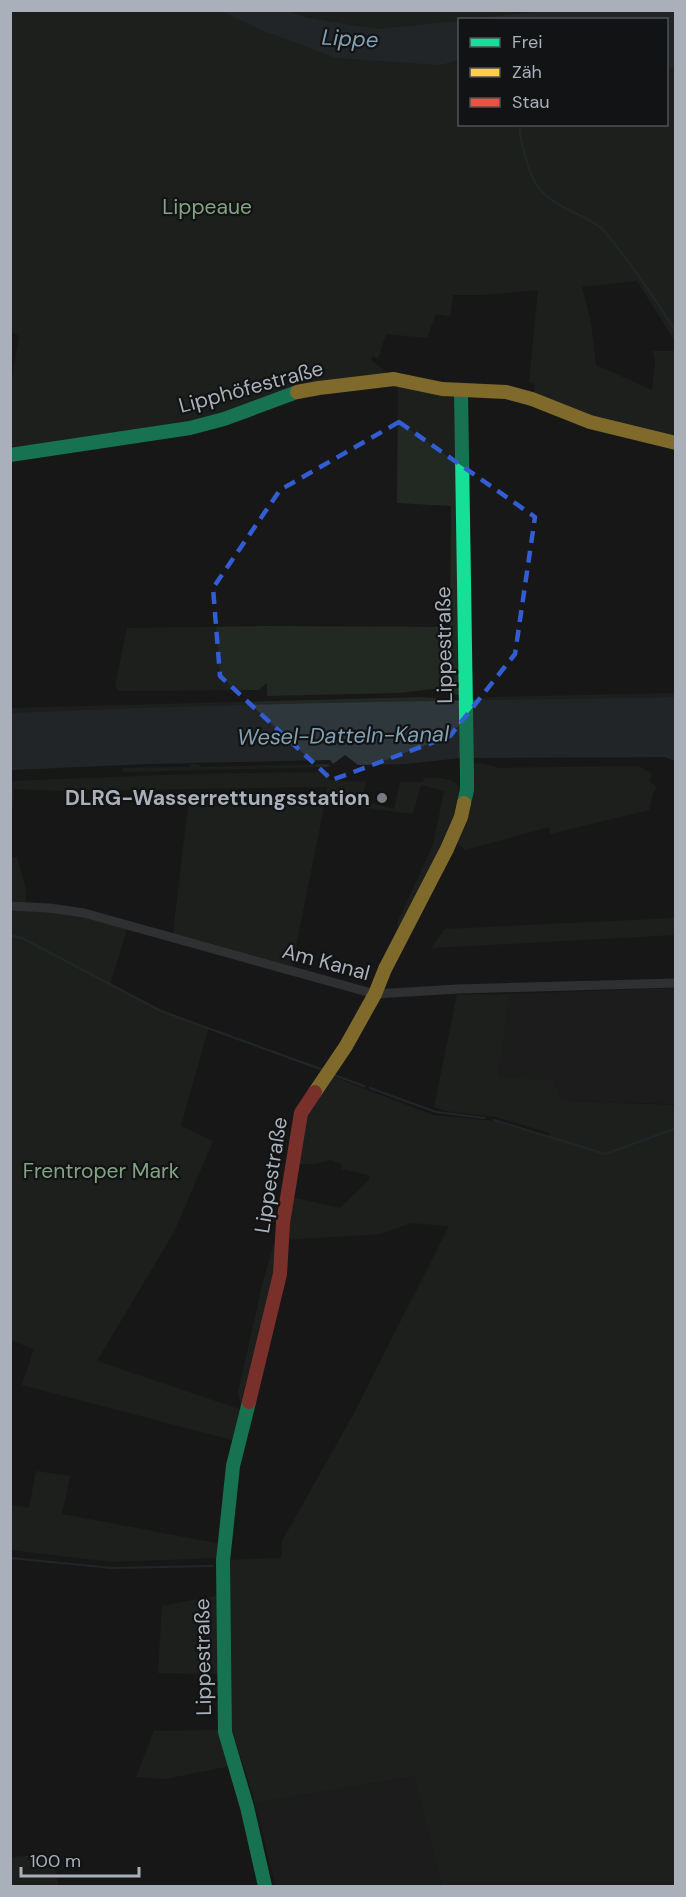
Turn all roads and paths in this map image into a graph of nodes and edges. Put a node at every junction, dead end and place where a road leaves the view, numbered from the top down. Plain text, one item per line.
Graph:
1 (461, 391) junction
2 (675, 443) edge
3 (10, 455) edge
4 (10, 906) edge
5 (675, 983) edge
6 (375, 994) junction
7 (265, 1887) edge

1 - 2 street, Lipphöfestraße
1 - 3 street, Lipphöfestraße
1 - 6 street, Lippestraße
4 - 6 street, Am Kanal
5 - 6 street, Am Kanal
6 - 7 street, Lippestraße

